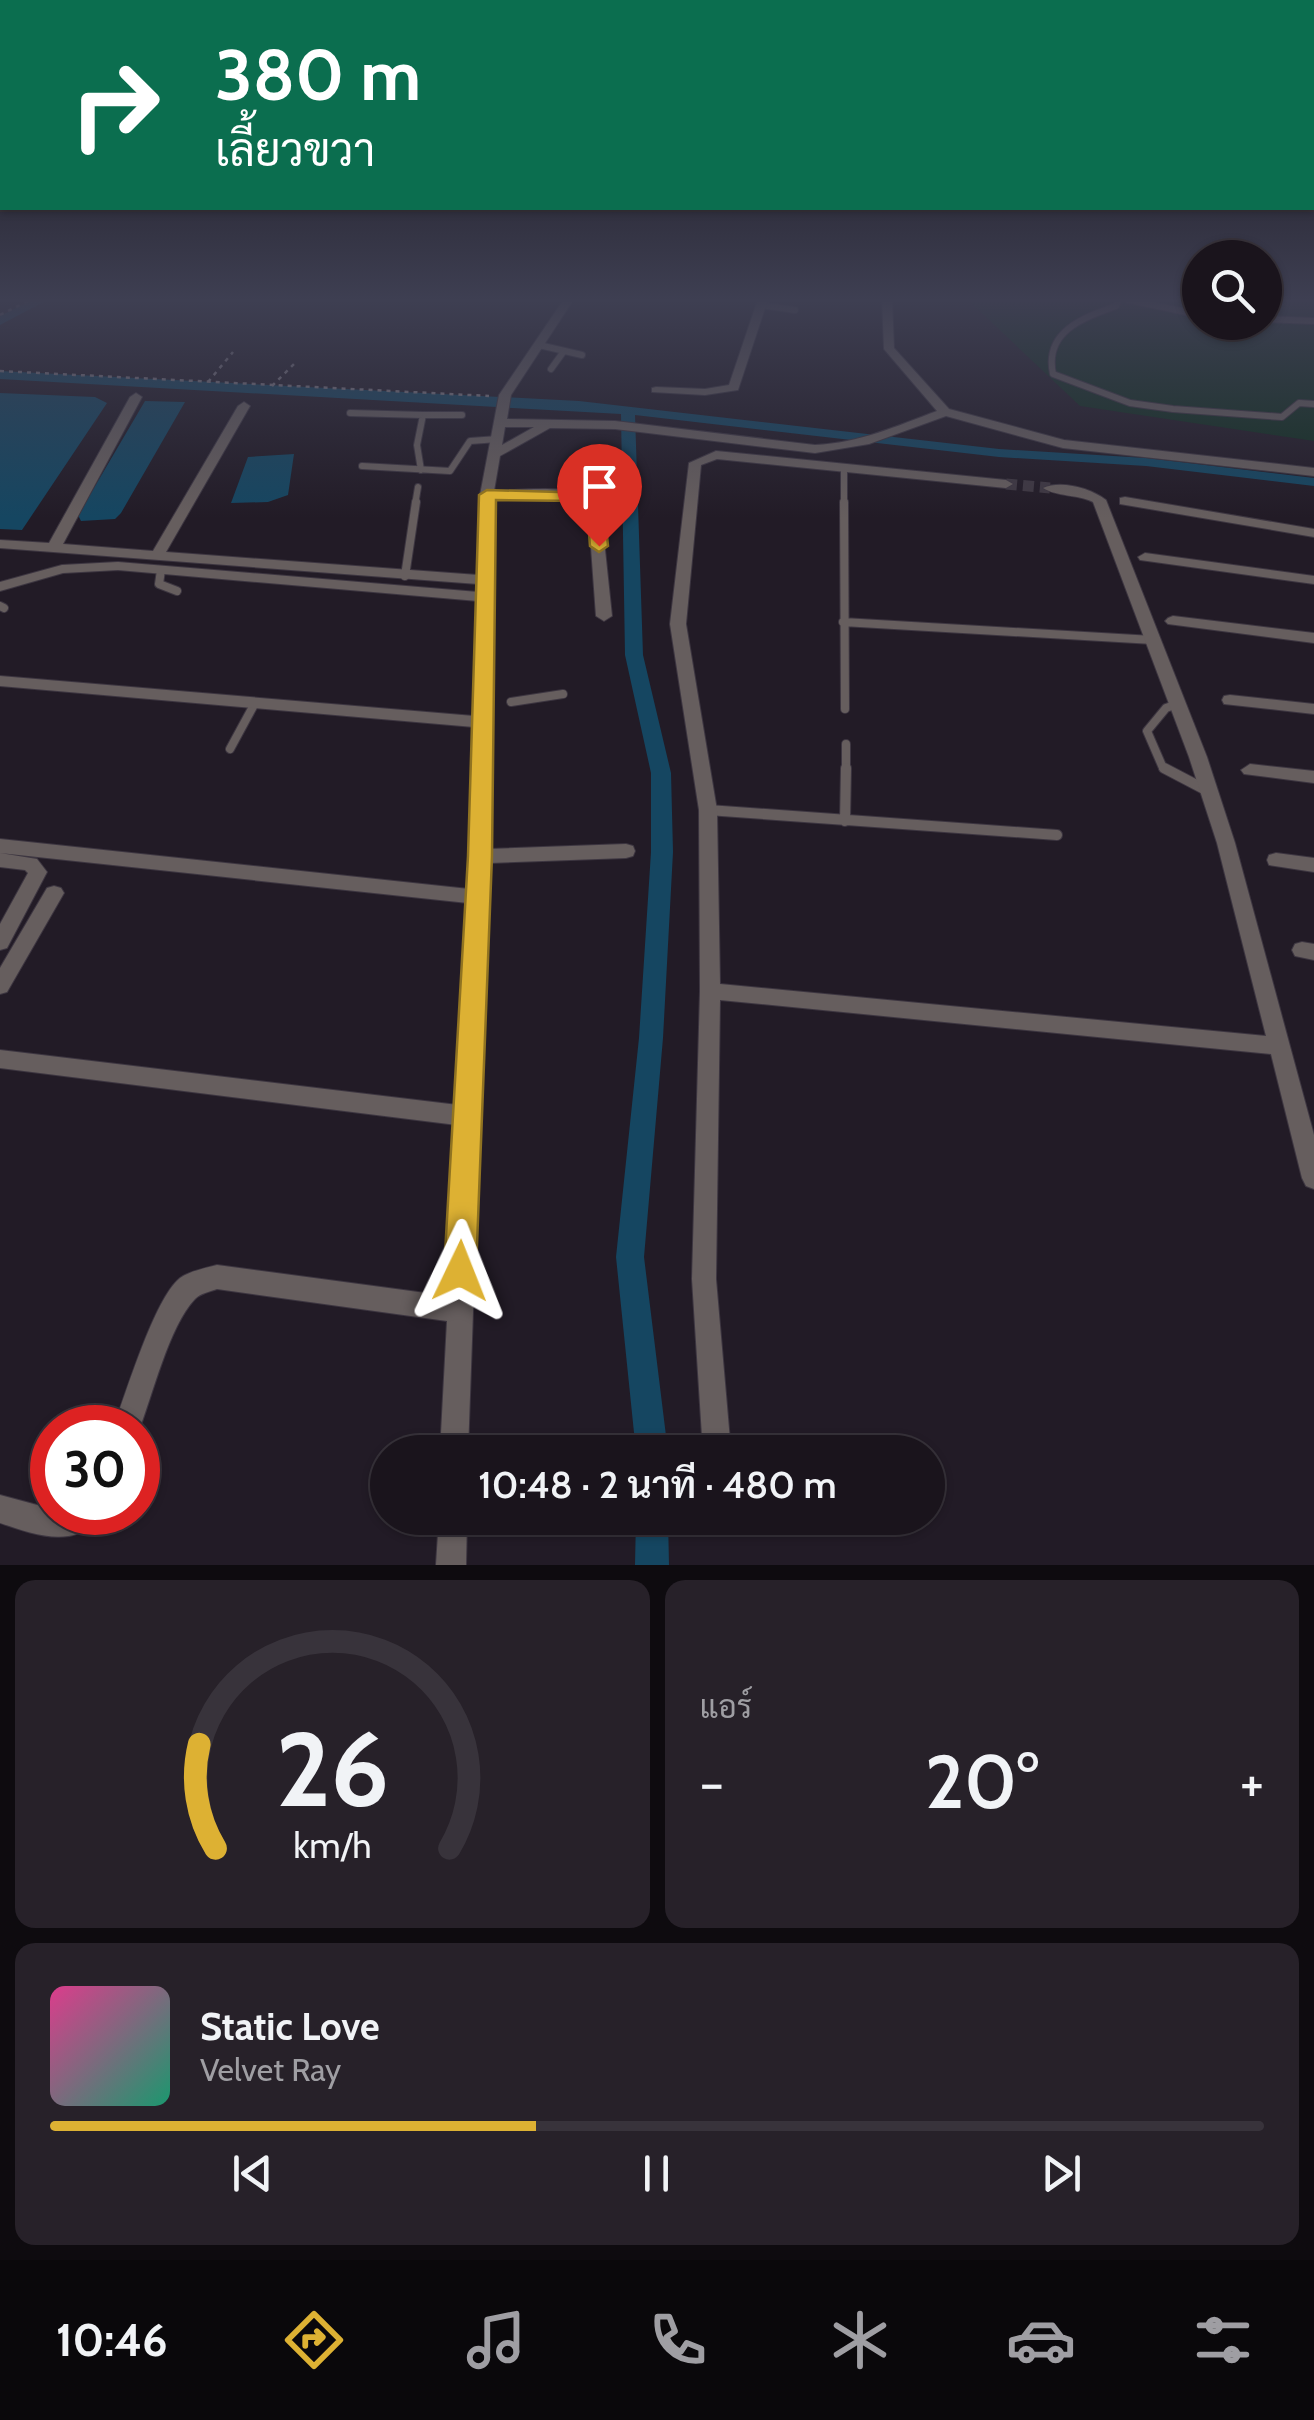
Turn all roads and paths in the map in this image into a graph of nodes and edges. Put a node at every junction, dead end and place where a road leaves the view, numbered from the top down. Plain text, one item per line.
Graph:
1 (20, 372) edge
2 (216, 372) edge
3 (286, 372) edge
4 (520, 372) edge
5 (740, 372) edge
6 (909, 372) edge
7 (1052, 372) edge
8 (208, 382) junction
9 (272, 386) junction
10 (656, 390) dead end
11 (505, 395) junction
12 (136, 397) dead end
13 (1314, 404) edge
14 (244, 406) dead end
15 (945, 412) junction
16 (350, 413) dead end
17 (423, 415) junction
18 (462, 415) dead end
19 (500, 417) junction
20 (557, 422) junction
21 (497, 446) junction
22 (362, 466) dead end
23 (421, 470) junction
24 (844, 470) junction
25 (1314, 472) edge
26 (1006, 484) tunnel mouth
27 (418, 487) dead end
28 (1050, 488) tunnel mouth
29 (487, 495) junction
30 (1125, 501) dead end
31 (1314, 532) edge
32 (0, 544) edge
33 (54, 548) junction
34 (1145, 557) dead end
35 (160, 562) junction
36 (405, 576) junction
37 (1314, 580) edge
38 (0, 586) edge
39 (483, 589) junction
40 (177, 591) dead end
41 (604, 616) dead end
42 (1172, 620) dead end
43 (843, 622) junction
44 (1314, 638) edge
45 (1154, 640) junction
46 (0, 681) edge
47 (564, 694) dead end
48 (1230, 700) dead end
49 (511, 702) dead end
50 (255, 703) junction
51 (1177, 704) junction
52 (486, 709) junction
53 (845, 709) dead end
54 (1314, 709) edge
55 (846, 744) dead end
56 (230, 749) dead end
57 (1250, 770) dead end
58 (1314, 777) edge
59 (1209, 792) junction
60 (708, 810) junction
61 (845, 821) junction
62 (1058, 835) dead end
63 (0, 846) edge
64 (626, 850) dead end
65 (480, 856) junction
66 (0, 860) edge
67 (1276, 860) dead end
68 (1314, 865) edge
69 (54, 893) dead end
70 (478, 897) junction
71 (0, 942) edge
72 (0, 986) edge
73 (710, 991) junction
74 (1280, 1046) junction
75 (0, 1059) edge
76 (466, 1116) junction
77 (1314, 1178) edge
78 (458, 1310) junction
79 (136, 1405) edge
80 (454, 1435) edge
81 (716, 1435) edge
82 (0, 1509) edge
83 (30, 1516) edge
84 (453, 1535) edge
85 (452, 1565) edge

1 - 8 path
2 - 8 path
3 - 9 path
4 - 11 street
5 - 10 street
6 - 15 street
7 - 13 lane
8 - 9 path
9 - 11 path
11 - 19 street
12 - 33 street
14 - 35 street
15 - 20 street
15 - 25 street
16 - 17 lane
17 - 18 lane
17 - 23 lane
19 - 20 street
19 - 21 street
20 - 21 street
21 - 23 lane
21 - 29 street
22 - 23 lane
24 - 26 street
24 - 43 lane
24 - 60 street
27 - 36 lane
28 - 45 street
29 - 39 street
29 - 41 street
30 - 31 street
32 - 33 street
33 - 35 street
34 - 37 street
35 - 36 street
35 - 38 street
35 - 39 street
35 - 40 lane
36 - 39 street
39 - 52 street
42 - 44 street
43 - 45 lane
43 - 53 lane
45 - 51 street
46 - 50 street
47 - 49 lane
48 - 54 street
50 - 52 street
50 - 56 lane
51 - 59 street
51 - 59 lane
52 - 65 street
55 - 61 lane
57 - 58 street
59 - 74 street
60 - 61 lane
60 - 73 street
61 - 62 lane
63 - 70 street
64 - 65 street
65 - 70 street
66 - 71 street
67 - 68 street
69 - 72 street
70 - 76 street
73 - 74 street
73 - 81 street
74 - 77 street
75 - 76 street
76 - 78 street
78 - 79 street
78 - 80 street
82 - 83 street
84 - 85 street

